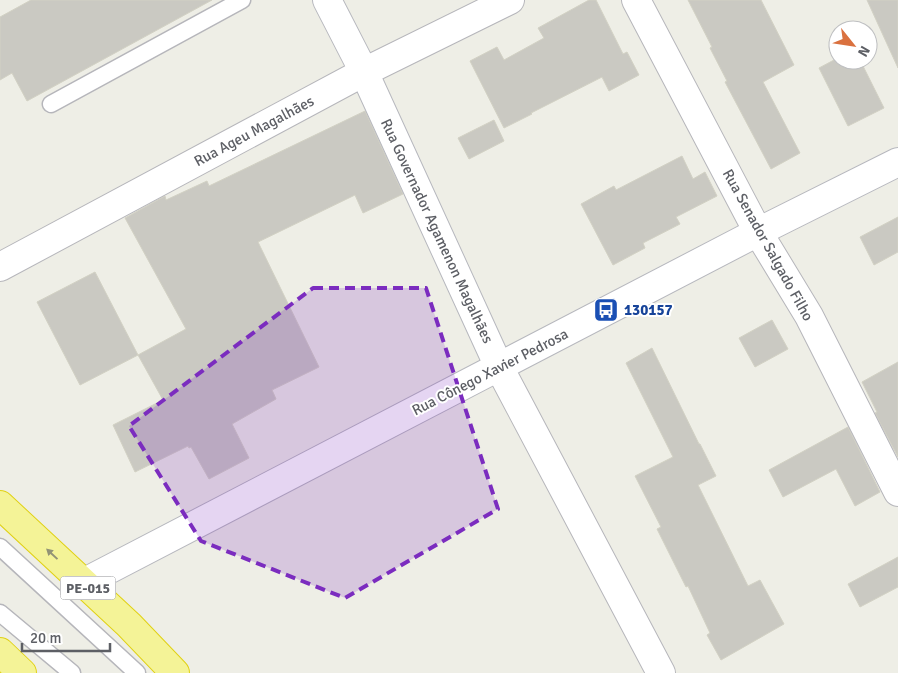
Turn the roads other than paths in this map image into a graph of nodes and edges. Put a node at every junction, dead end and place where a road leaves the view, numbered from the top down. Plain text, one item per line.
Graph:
1 (242, 0) edge
2 (327, 0) edge
3 (510, 0) edge
4 (636, 0) edge
5 (364, 72) junction
6 (51, 104) dead end
7 (898, 162) edge
8 (758, 232) junction
9 (0, 267) edge
10 (500, 367) junction
11 (898, 492) edge
12 (0, 505) edge
13 (0, 547) edge
14 (83, 583) junction
15 (0, 613) edge
16 (0, 652) edge
17 (22, 673) edge
18 (72, 673) edge
19 (137, 673) edge
20 (175, 673) edge
21 (661, 673) edge

1 - 6 lane
2 - 5 street, Rua Governador Agamenon Magalhães
3 - 5 street, Rua Ageu Magalhães
4 - 8 street, Rua Senador Salgado Filho
5 - 9 street, Rua Ageu Magalhães
5 - 10 street, Rua Governador Agamenon Magalhães
7 - 8 street, Rua Cônego Xavier Pedrosa
8 - 10 street, Rua Cônego Xavier Pedrosa
8 - 11 street, Rua Senador Salgado Filho
10 - 14 street, Rua Cônego Xavier Pedrosa
10 - 21 street, Rua Governador Agamenon Magalhães
14 -> 12 highway, PE-015
13 - 19 lane
14 - 20 highway, PE-015
15 - 18 lane
16 - 17 highway

